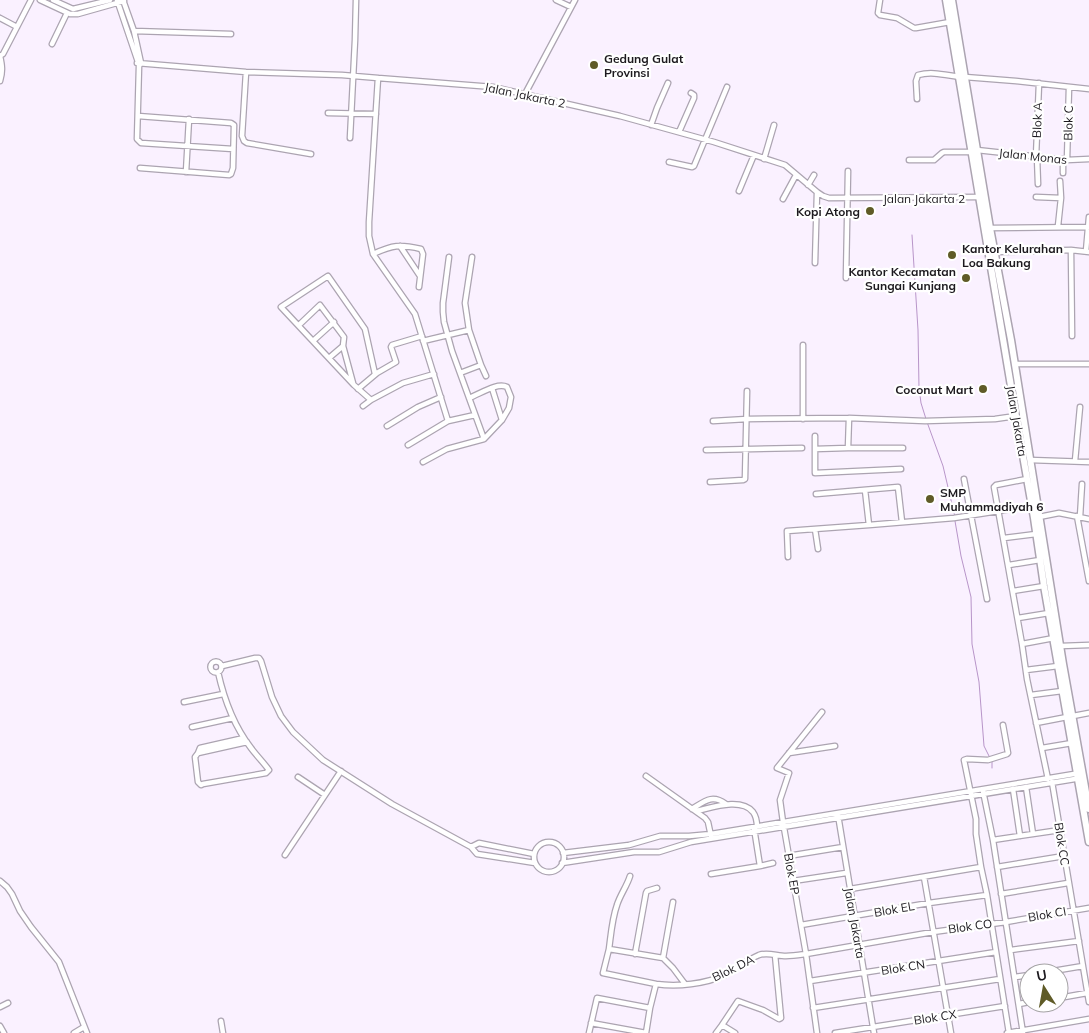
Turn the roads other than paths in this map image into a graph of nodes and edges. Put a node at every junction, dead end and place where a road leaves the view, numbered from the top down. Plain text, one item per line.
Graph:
1 (31, 0) edge
2 (40, 0) edge
3 (53, 0) edge
4 (110, 0) edge
5 (356, 0) edge
6 (556, 0) edge
7 (575, 0) edge
8 (880, 0) edge
9 (946, 0) edge
10 (952, 0) edge
11 (124, 1) edge
12 (117, 2) edge
13 (571, 7) junction
14 (71, 12) junction
15 (0, 18) edge
16 (952, 24) junction
17 (17, 27) junction
18 (134, 31) junction
19 (231, 34) dead end
20 (52, 44) dead end
21 (0, 56) edge
22 (139, 64) junction
23 (246, 72) junction
24 (353, 76) junction
25 (962, 77) junction
26 (378, 78) junction
27 (0, 81) edge
28 (668, 83) dead end
29 (1039, 83) junction
30 (727, 87) dead end
31 (1069, 87) junction
32 (1089, 89) edge
33 (691, 93) dead end
34 (525, 94) junction
35 (917, 99) dead end
36 (328, 113) dead end
37 (351, 113) junction
38 (376, 114) junction
39 (138, 116) junction
40 (189, 119) junction
41 (651, 125) junction
42 (774, 125) dead end
43 (679, 132) junction
44 (350, 138) dead end
45 (704, 139) junction
46 (187, 146) junction
47 (233, 149) junction
48 (974, 151) junction
49 (311, 154) dead end
50 (754, 155) junction
51 (1037, 157) junction
52 (764, 159) junction
53 (1089, 159) edge
54 (909, 160) dead end
55 (1065, 160) junction
56 (669, 162) dead end
57 (140, 168) dead end
58 (848, 171) dead end
59 (186, 172) junction
60 (1063, 174) dead end
61 (796, 175) junction
62 (814, 175) dead end
63 (1060, 181) dead end
64 (1038, 184) dead end
65 (808, 185) junction
66 (739, 191) dead end
67 (817, 192) junction
68 (982, 197) junction
69 (1036, 197) dead end
70 (848, 198) junction
71 (1060, 198) junction
72 (783, 199) dead end
73 (1089, 217) edge
74 (1058, 226) junction
75 (1088, 227) junction
76 (990, 228) junction
77 (400, 246) junction
78 (1071, 250) junction
79 (1088, 251) edge
80 (994, 252) junction
81 (373, 254) junction
82 (449, 257) dead end
83 (472, 258) dead end
84 (815, 263) dead end
85 (995, 273) junction
86 (420, 276) junction
87 (846, 278) dead end
88 (419, 287) dead end
89 (334, 322) junction
90 (299, 325) junction
91 (469, 330) junction
92 (447, 336) junction
93 (1072, 336) dead end
94 (423, 339) junction
95 (313, 340) junction
96 (803, 345) dead end
97 (344, 346) junction
98 (329, 358) junction
99 (1015, 364) junction
100 (1089, 364) edge
101 (481, 365) junction
102 (460, 373) junction
103 (375, 374) junction
104 (434, 374) junction
105 (486, 376) dead end
106 (356, 387) junction
107 (492, 388) junction
108 (747, 391) dead end
109 (441, 397) junction
110 (470, 398) junction
111 (371, 400) junction
112 (363, 406) dead end
113 (1080, 407) dead end
114 (475, 415) junction
115 (1016, 416) junction
116 (849, 418) junction
117 (804, 419) junction
118 (502, 420) junction
119 (747, 420) junction
120 (448, 421) junction
121 (713, 421) dead end
122 (387, 426) dead end
123 (815, 436) dead end
124 (484, 439) junction
125 (408, 445) dead end
126 (802, 448) dead end
127 (815, 448) junction
128 (848, 448) junction
129 (904, 448) dead end
130 (746, 449) junction
131 (706, 450) dead end
132 (1030, 460) junction
133 (1075, 461) junction
134 (422, 462) dead end
135 (1089, 462) edge
136 (901, 469) dead end
137 (964, 479) dead end
138 (1027, 479) junction
139 (710, 482) dead end
140 (1082, 484) dead end
141 (865, 490) junction
142 (816, 494) dead end
143 (1031, 506) junction
144 (999, 511) junction
145 (972, 516) junction
146 (1037, 517) junction
147 (1079, 517) junction
148 (1089, 519) edge
149 (902, 522) junction
150 (869, 525) junction
151 (815, 529) junction
152 (1036, 534) junction
153 (1004, 538) junction
154 (818, 549) dead end
155 (788, 557) dead end
156 (1040, 560) junction
157 (1087, 560) edge
158 (1009, 565) junction
159 (1089, 581) edge
160 (1044, 586) junction
161 (1013, 591) junction
162 (987, 599) dead end
163 (1050, 613) junction
164 (1018, 618) junction
165 (1054, 638) junction
166 (1022, 644) junction
167 (1061, 646) junction
168 (1089, 646) edge
169 (222, 666) junction
170 (1058, 666) junction
171 (1026, 670) junction
172 (218, 672) junction
173 (1062, 691) junction
174 (224, 694) junction
175 (1031, 695) junction
176 (184, 702) dead end
177 (822, 712) dead end
178 (1089, 713) edge
179 (1070, 716) junction
180 (233, 718) junction
181 (1036, 723) junction
182 (1003, 725) dead end
183 (192, 727) dead end
184 (245, 740) junction
185 (1072, 743) junction
186 (835, 746) dead end
187 (1042, 748) junction
188 (789, 753) junction
189 (341, 771) junction
190 (646, 776) dead end
191 (1080, 776) junction
192 (298, 777) dead end
193 (1050, 780) junction
194 (1026, 787) junction
195 (1013, 789) junction
196 (977, 793) junction
197 (325, 795) junction
198 (726, 804) junction
199 (1089, 804) edge
200 (694, 810) junction
201 (838, 816) junction
202 (783, 824) junction
203 (755, 828) junction
204 (1060, 830) junction
205 (1033, 834) junction
206 (711, 836) junction
207 (1020, 836) junction
208 (994, 840) junction
209 (1089, 842) edge
210 (471, 846) junction
211 (842, 848) junction
212 (563, 853) junction
213 (534, 854) junction
214 (285, 855) dead end
215 (788, 856) junction
216 (1064, 856) junction
217 (535, 863) junction
218 (562, 863) junction
219 (773, 863) dead end
220 (760, 866) junction
221 (981, 867) junction
222 (997, 867) junction
223 (846, 872) junction
224 (711, 874) dead end
225 (630, 876) dead end
226 (924, 877) junction
227 (0, 881) edge
228 (793, 881) junction
229 (1068, 883) junction
230 (657, 888) dead end
231 (850, 889) junction
232 (1001, 894) junction
233 (987, 895) junction
234 (673, 902) dead end
235 (929, 903) junction
236 (1089, 908) edge
237 (1073, 910) junction
238 (854, 916) junction
239 (1003, 922) junction
240 (993, 923) junction
241 (801, 925) junction
242 (933, 932) junction
243 (1079, 941) junction
244 (859, 945) junction
245 (608, 949) junction
246 (1011, 950) junction
247 (996, 952) junction
248 (635, 954) junction
249 (806, 954) junction
250 (775, 955) junction
251 (663, 958) junction
252 (938, 962) junction
253 (1083, 966) junction
254 (1069, 968) edge
255 (864, 973) junction
256 (1019, 976) edge
257 (1015, 977) junction
258 (1000, 979) junction
259 (810, 981) junction
260 (656, 984) junction
261 (685, 984) junction
262 (943, 988) junction
263 (1088, 993) junction
264 (1069, 996) edge
265 (868, 999) junction
266 (1089, 1002) edge
267 (8, 1003) dead end
268 (1019, 1004) edge
269 (1005, 1006) junction
270 (0, 1007) edge
271 (650, 1008) junction
272 (813, 1008) junction
273 (1020, 1013) edge
274 (947, 1015) junction
275 (1089, 1019) edge
276 (222, 1021) dead end
277 (591, 1024) junction
278 (722, 1025) junction
279 (0, 1026) edge
280 (84, 1027) junction
281 (874, 1030) edge
282 (1022, 1031) edge
283 (4, 1033) edge
284 (74, 1033) edge
285 (87, 1033) edge
286 (223, 1033) edge
287 (589, 1033) edge
288 (646, 1033) edge
289 (716, 1033) edge
290 (735, 1033) edge
291 (817, 1033) edge
292 (835, 1033) edge
293 (950, 1033) edge
294 (1009, 1033) edge

1 - 17 street
2 - 14 street
3 - 14 street
4 - 14 street
5 - 24 street
6 - 13 street
7 - 13 street
8 - 16 street
9 - 16 main road, Jalan Jakarta
10 - 16 main road, Jalan Jakarta
11 - 12 street
11 - 18 street
12 - 14 street
12 - 22 street
13 - 34 street
14 - 20 street
15 - 17 street
16 - 25 main road, Jalan Jakarta
17 - 21 street
18 - 19 street
18 - 22 street
21 - 27 street
22 - 23 street, Jalan Jakarta 2
22 - 39 street
23 - 24 street, Jalan Jakarta 2
23 - 49 street
24 - 26 street, Jalan Jakarta 2
24 - 37 street
25 - 29 street
25 - 35 street
25 - 48 main road, Jalan Jakarta
26 - 34 street, Jalan Jakarta 2
26 - 38 street
28 - 41 street
29 - 31 street
29 - 51 street, Blok A
30 - 45 street
31 - 32 street
31 - 55 street, Blok C
33 - 43 street
34 - 41 street, Jalan Jakarta 2
36 - 37 street
37 - 38 street
37 - 44 street
38 - 81 street
39 - 40 street
39 - 46 street
40 - 46 street
40 - 47 street
41 - 43 street, Jalan Jakarta 2
42 - 52 street
43 - 45 street, Jalan Jakarta 2
45 - 50 street, Jalan Jakarta 2
45 - 56 street
46 - 47 street
46 - 59 street
47 - 59 street
48 - 51 street, Jalan Monas
48 - 54 street, Jalan Monas
48 - 68 main road, Jalan Jakarta
50 - 52 street, Jalan Jakarta 2
50 - 66 street
51 - 55 street, Jalan Monas
51 - 64 street, Blok A
52 - 61 street, Jalan Jakarta 2
53 - 55 street, Jalan Monas
55 - 60 street, Blok C
57 - 59 street
58 - 70 street
61 - 65 street, Jalan Jakarta 2
61 - 72 street
62 - 65 street
63 - 71 street
65 - 67 street, Jalan Jakarta 2
67 - 70 street, Jalan Jakarta 2
67 - 84 street
68 - 70 street, Jalan Jakarta 2
68 - 76 main road, Jalan Jakarta
68 - 85 main road, Jalan Jakarta
69 - 71 street
70 - 87 street
71 - 74 street
73 - 75 street
74 - 75 street
74 - 76 street
75 - 79 street
76 - 80 main road, Jalan Jakarta
77 - 81 street
77 - 86 street
77 - 86 street
78 - 79 street
78 - 80 street
78 - 93 street
80 - 85 main road, Jalan Jakarta
81 - 94 street
82 - 92 street
83 - 91 street
85 - 99 main road, Jalan Jakarta
85 - 115 main road, Jalan Jakarta
86 - 88 street
89 - 90 street
89 - 95 street
89 - 97 street
90 - 95 street
90 - 103 street
91 - 92 street
91 - 101 street
92 - 94 street
92 - 102 street
94 - 103 street
94 - 104 street
95 - 98 street
96 - 117 street
97 - 98 street
97 - 106 street
98 - 106 street
99 - 100 street
99 - 132 main road, Jalan Jakarta
101 - 102 street
101 - 105 street
102 - 110 street
103 - 106 street
104 - 109 street
104 - 111 street
106 - 111 street
107 - 110 street
107 - 118 street
107 - 118 street
108 - 119 street
109 - 120 street
109 - 122 street
110 - 114 street
111 - 112 street
113 - 133 street
114 - 120 street
114 - 124 street
115 - 116 street
115 - 138 main road, Jalan Jakarta
116 - 117 street
116 - 128 street
117 - 119 street
118 - 124 street
119 - 121 street
119 - 130 street
120 - 125 street
123 - 127 street
124 - 134 street
126 - 130 street
127 - 128 street
127 - 136 street
128 - 129 street
130 - 131 street
130 - 139 street
132 - 133 street
132 - 146 main road, Jalan Jakarta
133 - 135 street
137 - 145 street
138 - 143 main road, Jalan Jakarta
138 - 144 street, Blok CC
140 - 147 street
141 - 142 street
141 - 149 street
141 - 150 street
143 - 144 street
143 - 146 main road, Jalan Jakarta
144 - 145 street
144 - 153 street, Blok CC
145 - 149 street
145 - 162 street
146 - 147 street
146 - 152 main road, Jalan Jakarta
146 - 167 main road, Jalan Jakarta
147 - 148 street
147 - 157 street
149 - 150 street
150 - 151 street
151 - 154 street
151 - 155 street
152 - 153 street
152 - 156 main road, Jalan Jakarta
153 - 158 street, Blok CC
156 - 158 street
156 - 160 main road, Jalan Jakarta
157 - 159 street
158 - 161 street, Blok CC
160 - 161 street
160 - 163 main road, Jalan Jakarta
161 - 164 street, Blok CC
163 - 164 street
163 - 165 main road, Jalan Jakarta
164 - 166 street, Blok CC
165 - 166 street
165 - 170 main road, Jalan Jakarta
166 - 171 street, Blok CC
167 - 168 street
167 - 179 main road, Jalan Jakarta
169 - 172 street
169 - 172 street
169 - 189 street
170 - 171 street
170 - 173 main road, Jalan Jakarta
171 - 175 street, Blok CC
172 - 174 street
173 - 175 street
173 - 179 main road, Jalan Jakarta
174 - 176 street
174 - 180 street
175 - 181 street, Blok CC
177 - 188 street
178 - 179 street
179 - 181 street
179 - 185 main road, Jalan Jakarta
179 - 191 main road, Jalan Jakarta
180 - 183 street
180 - 184 street
181 - 187 street, Blok CC
182 - 196 street
184 - 184 street
185 - 187 street
185 - 191 main road, Jalan Jakarta
186 - 188 street
187 - 193 street, Blok CC
188 - 202 street, Blok EP
189 - 197 street
189 - 210 street
190 - 200 street
191 - 193 street
191 - 199 main road, Jalan Jakarta
191 - 209 main road, Jalan Jakarta
192 - 197 street
193 - 194 street
193 - 196 street
193 - 204 street, Blok CC
194 - 195 street
194 - 205 street
195 - 196 street
195 - 207 street
196 - 201 street
196 - 208 street
196 - 221 street
197 - 214 street
198 - 200 street
198 - 200 street
198 - 203 street
200 - 206 street
201 - 202 street
201 - 211 street, Jalan Jakarta
202 - 203 street
202 - 215 street, Blok EP
203 - 206 street
203 - 220 street
204 - 205 street
204 - 216 street, Blok CC
205 - 207 street
206 - 212 street
206 - 218 street
207 - 208 street
208 - 222 street
210 - 213 street
210 - 217 street
211 - 215 street
211 - 223 street, Jalan Jakarta
212 - 213 street
212 - 218 street
213 - 217 street
215 - 228 street, Blok EP
216 - 222 street
216 - 229 street, Blok CC
217 - 218 street
219 - 220 street
220 - 224 street
221 - 226 street
221 - 233 street
222 - 232 street
223 - 228 street
223 - 231 street, Jalan Jakarta
225 - 245 street
226 - 231 street
226 - 235 street
227 - 280 street
228 - 241 street, Blok EP
229 - 232 street
229 - 237 street, Blok CC
230 - 248 street
231 - 238 street, Jalan Jakarta
232 - 239 street
233 - 235 street, Blok EL
233 - 240 street
234 - 251 street
235 - 238 street, Blok EL
235 - 242 street
236 - 237 street, Blok CI
237 - 239 street, Blok CI
237 - 243 street, Blok CC
238 - 241 street, Blok EL
238 - 244 street, Jalan Jakarta
239 - 240 street, Blok CO
239 - 246 street
240 - 242 street, Blok CO
240 - 247 street
241 - 249 street, Blok EP
242 - 244 street, Blok CO
242 - 252 street
243 - 246 street
243 - 253 street, Blok CC
244 - 249 street, Blok DA
244 - 255 street, Jalan Jakarta
245 - 248 street
245 - 260 street, Blok DA
246 - 257 street
247 - 252 street, Blok CN
247 - 258 street
248 - 251 street
249 - 250 street, Blok DA
249 - 259 street, Blok EP
250 - 261 street, Blok DA
250 - 278 street
251 - 261 street
252 - 255 street, Blok CN
252 - 262 street
253 - 254 street
253 - 263 street, Blok CC
255 - 259 street, Blok CN
255 - 265 street, Jalan Jakarta
256 - 257 street
257 - 268 street
258 - 262 street
258 - 269 street
259 - 272 street, Blok EP
260 - 261 street, Blok DA
260 - 271 street
262 - 265 street
262 - 274 street
263 - 264 street
263 - 266 street, Blok CC
265 - 272 street
265 - 281 street, Jalan Jakarta
267 - 270 street
269 - 274 street, Blok CX
269 - 294 street
271 - 277 street
271 - 288 street
272 - 291 street, Blok EP
273 - 282 street
274 - 281 street, Blok CX
274 - 293 street
275 - 282 street
276 - 286 street
277 - 287 street
277 - 288 street
278 - 289 street
278 - 290 street
279 - 283 street
280 - 284 street
280 - 285 street
281 - 292 street, Blok CX
282 - 294 street

